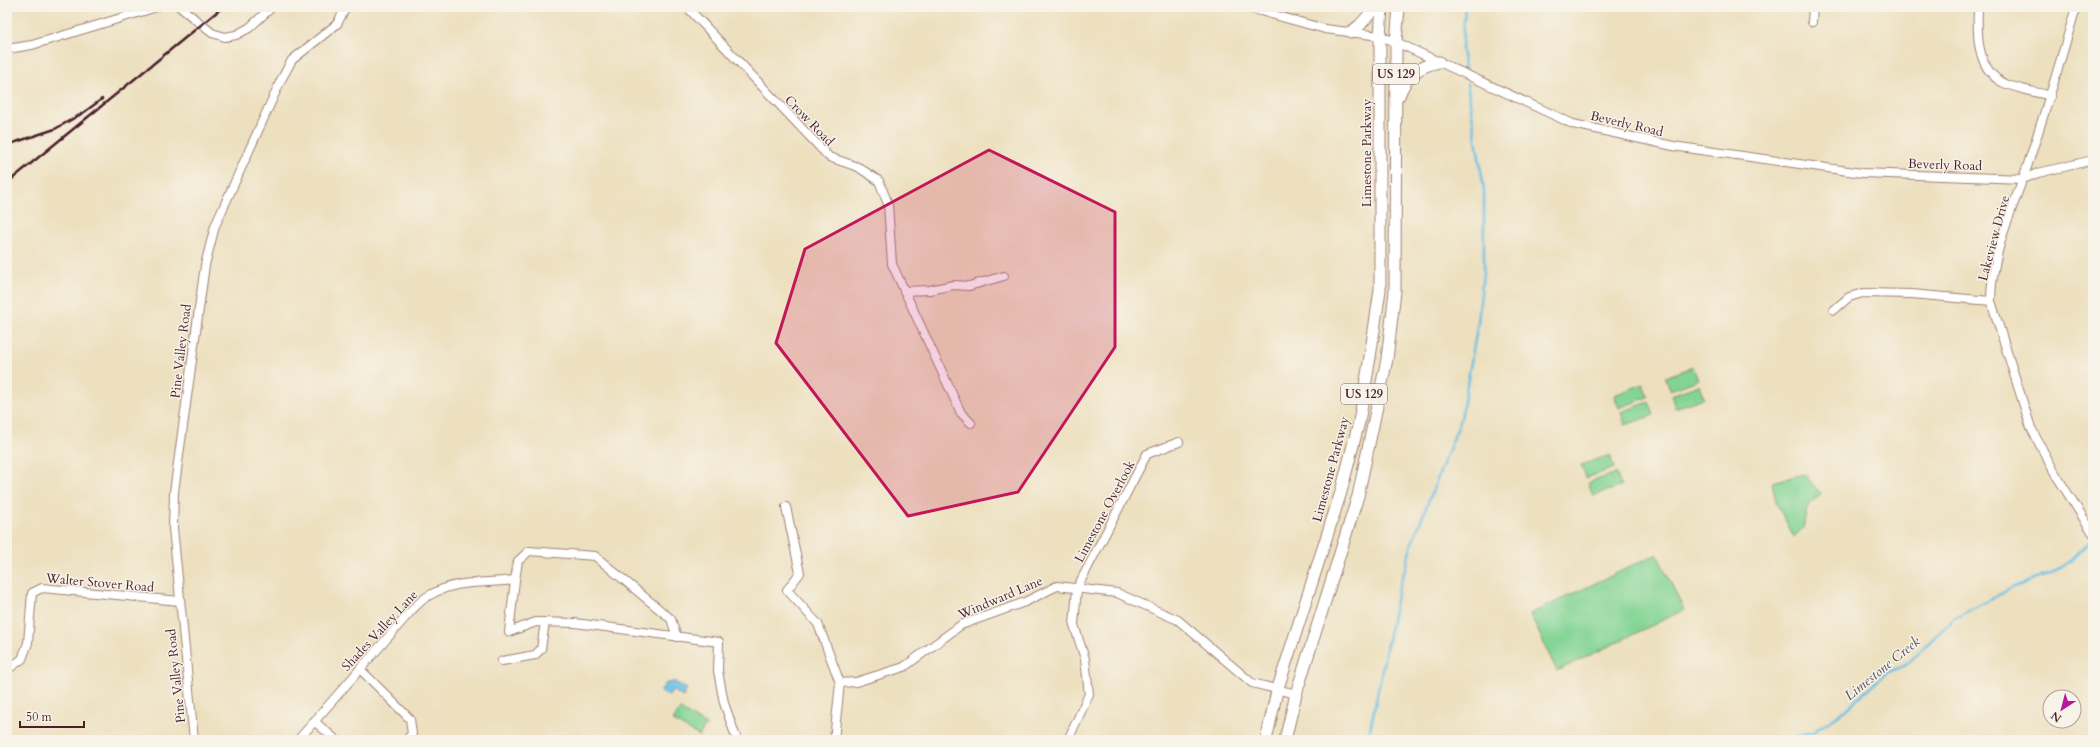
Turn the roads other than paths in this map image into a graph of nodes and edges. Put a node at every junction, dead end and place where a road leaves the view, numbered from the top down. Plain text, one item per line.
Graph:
1 (157, 7) edge
2 (180, 7) edge
3 (272, 7) edge
4 (346, 7) edge
5 (687, 7) edge
6 (1246, 7) edge
7 (1376, 7) edge
8 (1382, 7) edge
9 (1399, 7) edge
10 (1813, 7) edge
11 (1978, 7) edge
12 (2076, 7) edge
13 (1812, 22) dead end
14 (1351, 32) junction
15 (1380, 36) junction
16 (1396, 42) junction
17 (7, 48) edge
18 (1439, 62) junction
19 (2051, 96) junction
20 (1396, 106) junction
21 (2093, 160) edge
22 (2023, 179) junction
23 (1004, 276) dead end
24 (904, 291) junction
25 (1992, 301) junction
26 (1834, 310) dead end
27 (971, 423) dead end
28 (1179, 442) dead end
29 (786, 507) dead end
30 (2093, 533) edge
31 (515, 580) junction
32 (1077, 588) junction
33 (180, 601) junction
34 (545, 622) junction
35 (677, 637) junction
36 (502, 661) dead end
37 (360, 669) junction
38 (7, 670) edge
39 (840, 683) junction
40 (1277, 691) junction
41 (1296, 694) junction
42 (314, 721) junction
43 (194, 740) edge
44 (298, 740) edge
45 (336, 740) edge
46 (406, 740) edge
47 (738, 740) edge
48 (834, 740) edge
49 (1068, 740) edge
50 (1266, 740) edge
51 (1285, 740) edge

1 - 17 street
2 - 3 street
4 - 33 street, Pine Valley Road
5 - 24 street, Crow Road
6 - 14 street, Beverly Road
7 - 14 main road
8 - 15 main road, Limestone Parkway / US 129
9 - 16 main road, US 129
10 - 13 street
11 - 19 street
12 - 19 street, Lakeview Drive
14 - 15 street, Beverly Road
15 - 16 street, Beverly Road
15 - 40 main road, Limestone Parkway / US 129
16 - 18 street, Beverly Road
16 - 20 main road, US 129
18 - 20 main road
18 - 22 street, Beverly Road
19 - 22 street, Lakeview Drive
20 - 41 main road, US 129
21 - 22 street
22 - 25 street, Lakeview Drive
23 - 24 street
24 - 27 street, Crow Road
25 - 26 street
25 - 30 street, Lakeview Drive
28 - 32 street, Limestone Overlook
29 - 39 street
31 - 34 street
31 - 35 street
31 - 37 street, Shades Valley Lane
32 - 39 street, Windward Lane
32 - 40 street, Windward Lane
32 - 49 street
33 - 38 street, Walter Stover Road
33 - 43 street, Pine Valley Road
34 - 35 street
34 - 36 street
35 - 47 street
37 - 42 street, Shades Valley Lane
37 - 46 street
39 - 48 street
40 - 41 street, Windward Lane
40 - 50 main road, Limestone Parkway / US 129
41 - 51 main road, US 129
42 - 44 street, Shades Valley Lane
42 - 45 street

